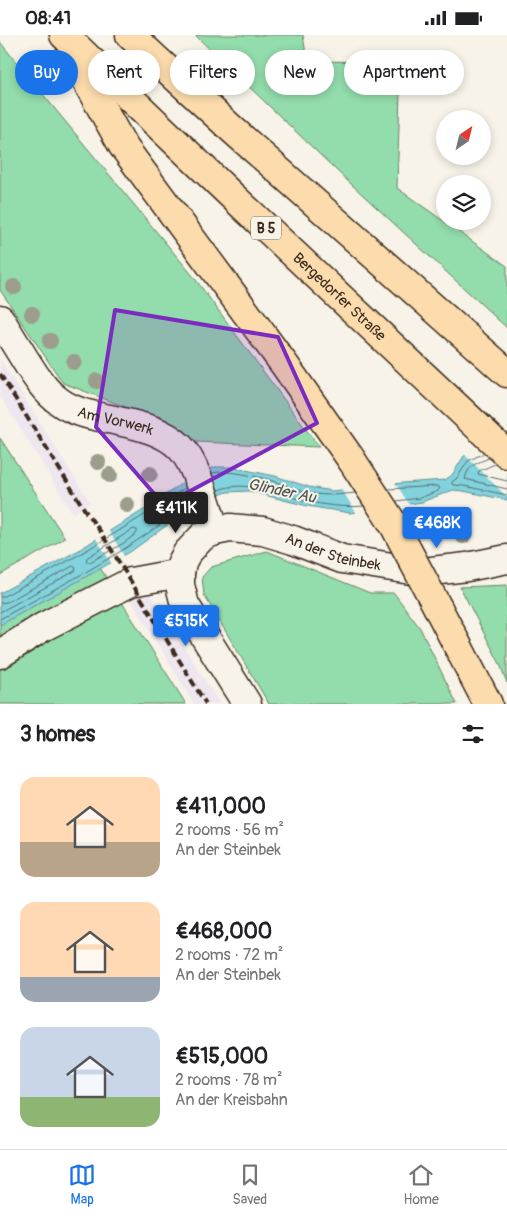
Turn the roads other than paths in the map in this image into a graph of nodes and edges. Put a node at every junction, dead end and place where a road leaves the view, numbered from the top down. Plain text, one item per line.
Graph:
1 (62, 35) edge
2 (130, 35) edge
3 (0, 319) edge
4 (507, 373) edge
5 (507, 454) edge
6 (215, 531) junction
7 (507, 559) edge
8 (180, 573) junction
9 (0, 654) edge
10 (247, 704) edge
11 (488, 704) edge

1 - 5 highway, Bergedorfer Straße / B 5
1 - 11 highway, bridge
2 - 4 highway
3 - 6 street, Am Vorwerk
6 - 7 street, An der Steinbek
6 - 8 street
8 - 9 street
8 - 10 street

